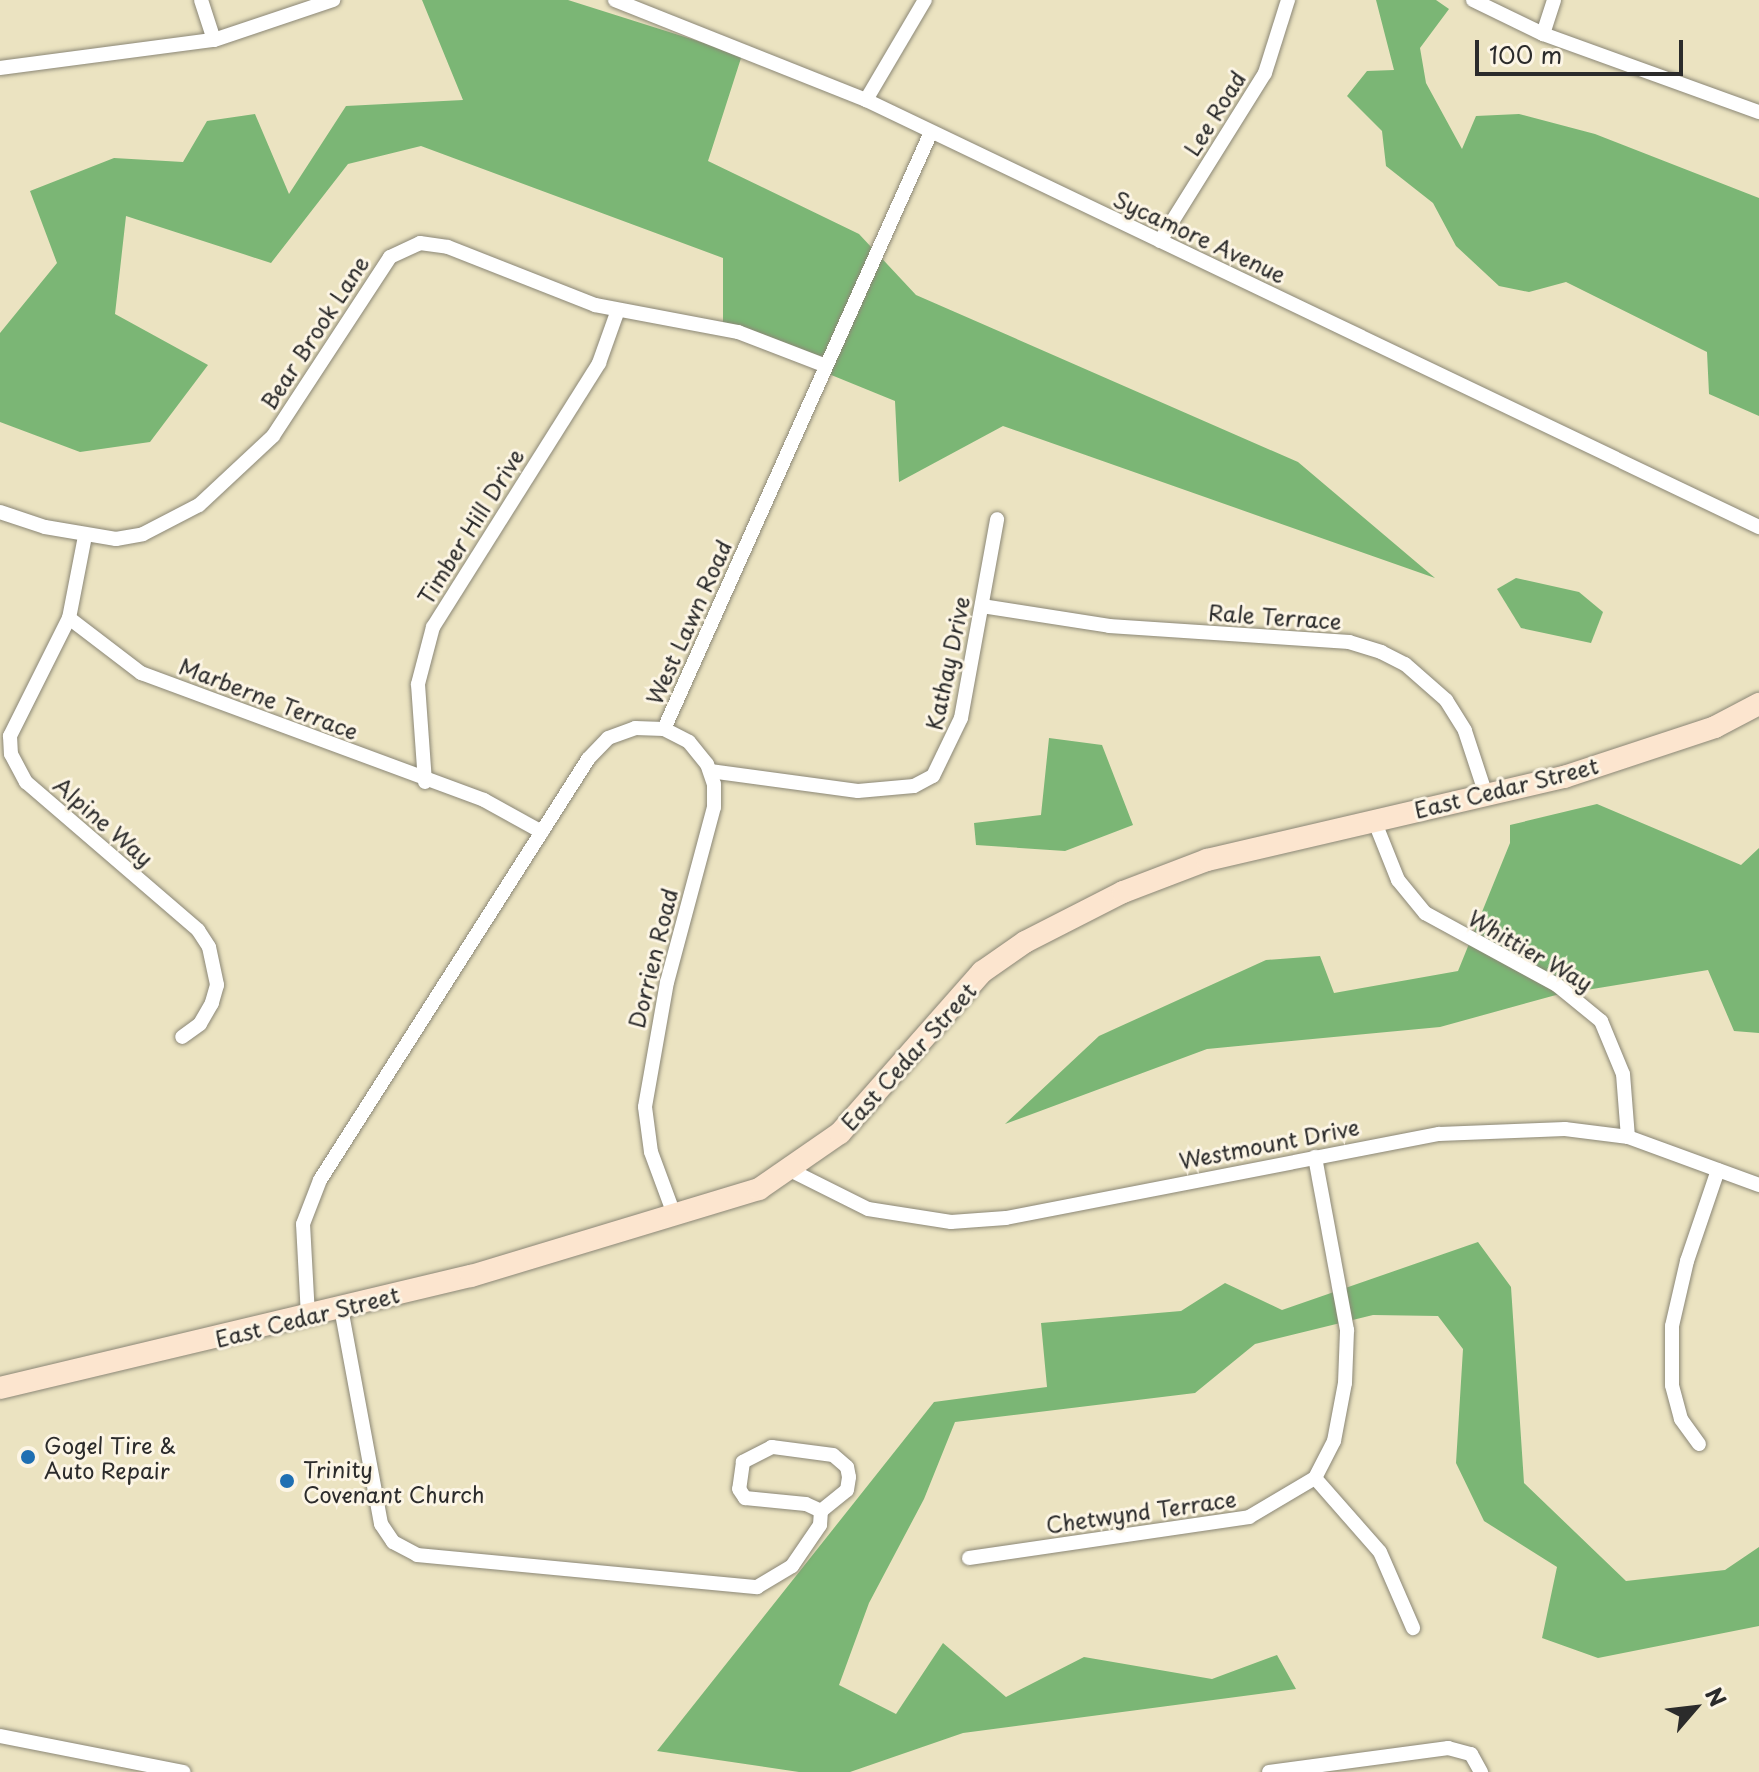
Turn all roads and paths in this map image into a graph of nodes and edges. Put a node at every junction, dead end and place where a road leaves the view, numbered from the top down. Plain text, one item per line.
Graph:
1 (201, 0) edge
2 (333, 0) edge
3 (615, 0) edge
4 (925, 0) edge
5 (1288, 0) edge
6 (1473, 0) edge
7 (1554, 0) edge
8 (1543, 34) junction
9 (214, 40) junction
10 (0, 68) edge
11 (866, 100) junction
12 (1759, 112) edge
13 (931, 132) junction
14 (1160, 241) junction
15 (618, 310) junction
16 (826, 366) junction
17 (0, 512) edge
18 (997, 519) dead end
19 (1759, 527) edge
20 (85, 536) junction
21 (982, 606) junction
22 (69, 618) junction
23 (1759, 704) edge
24 (664, 729) junction
25 (710, 771) junction
26 (425, 782) junction
27 (1486, 795) junction
28 (1374, 820) junction
29 (542, 832) junction
30 (182, 1037) dead end
31 (1628, 1137) junction
32 (1315, 1157) junction
33 (1718, 1170) junction
34 (792, 1171) junction
35 (1759, 1185) edge
36 (675, 1217) junction
37 (341, 1308) junction
38 (308, 1316) junction
39 (0, 1388) edge
40 (1699, 1444) dead end
41 (1315, 1478) junction
42 (821, 1511) junction
43 (969, 1558) dead end
44 (1413, 1628) dead end
45 (0, 1736) edge
46 (183, 1772) edge
47 (1269, 1772) edge
48 (1481, 1772) edge

1 - 9 street
2 - 9 street
3 - 11 street, Sycamore Avenue
4 - 11 street
5 - 14 street, Lee Road
6 - 8 street
7 - 8 street
8 - 12 street
9 - 10 street
11 - 13 street, Sycamore Avenue
13 - 14 street, Sycamore Avenue
13 - 16 street, West Lawn Road
14 - 19 street, Sycamore Avenue
15 - 16 street, Bear Brook Lane
15 - 20 street, Bear Brook Lane
15 - 26 street, Timber Hill Drive
16 - 24 street, West Lawn Road
17 - 20 street, Bear Brook Lane
18 - 21 street, Kathay Drive
20 - 22 street
21 - 25 street, Kathay Drive
21 - 27 street, Rale Terrace
22 - 26 street, Marberne Terrace
22 - 30 street, Alpine Way
23 - 27 main road, East Cedar Street
24 - 25 street
24 - 29 street, West Lawn Road
25 - 36 street, Dorrien Road
26 - 29 street, Marberne Terrace
27 - 28 main road, East Cedar Street
28 - 31 street, Whittier Way
28 - 34 main road, East Cedar Street
29 - 38 street, West Lawn Road
31 - 32 street, Westmount Drive
31 - 33 street, Westmount Drive
32 - 34 street, Westmount Drive
32 - 41 street
33 - 35 street, Westmount Drive
33 - 40 street
34 - 36 main road, East Cedar Street
36 - 37 main road, East Cedar Street
37 - 38 main road, East Cedar Street
37 - 42 street
38 - 39 main road, East Cedar Street
41 - 43 street, Chetwynd Terrace
41 - 44 street
42 - 42 street
45 - 46 street
47 - 48 street

